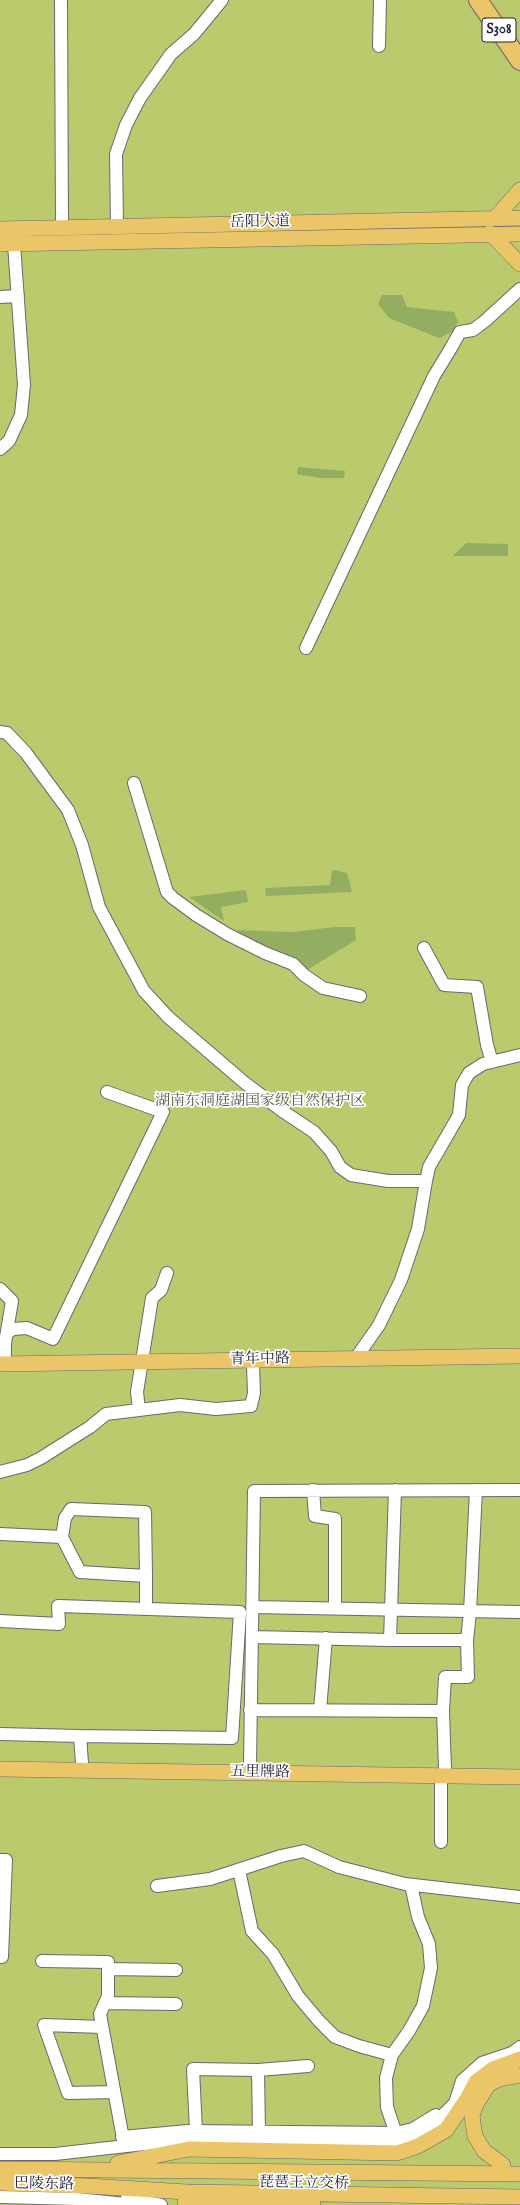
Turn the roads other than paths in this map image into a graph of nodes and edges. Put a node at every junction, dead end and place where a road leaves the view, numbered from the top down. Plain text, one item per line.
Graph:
1 (61, 0) edge
2 (222, 0) edge
3 (380, 0) edge
4 (478, 0) edge
5 (493, 0) edge
6 (520, 43) edge
7 (379, 46) dead end
8 (520, 61) edge
9 (520, 190) edge
10 (495, 218) junction
11 (520, 218) edge
12 (117, 226) junction
13 (62, 227) junction
14 (0, 229) edge
15 (490, 234) junction
16 (520, 234) edge
17 (7, 244) edge
18 (520, 264) edge
19 (520, 289) edge
20 (18, 296) junction
21 (0, 297) edge
22 (0, 448) edge
23 (306, 648) dead end
24 (0, 732) edge
25 (134, 783) dead end
26 (424, 948) dead end
27 (360, 996) dead end
28 (520, 1055) edge
29 (492, 1062) junction
30 (107, 1092) dead end
31 (426, 1181) junction
32 (167, 1273) dead end
33 (0, 1289) edge
34 (7, 1332) junction
35 (520, 1356) edge
36 (356, 1358) junction
37 (520, 1362) edge
38 (2, 1364) edge
39 (141, 1365) junction
40 (254, 1366) junction
41 (139, 1409) junction
42 (0, 1472) edge
43 (313, 1490) junction
44 (395, 1490) junction
45 (476, 1490) junction
46 (520, 1490) edge
47 (0, 1534) edge
48 (62, 1536) junction
49 (146, 1576) junction
50 (252, 1607) junction
51 (334, 1608) junction
52 (146, 1609) junction
53 (392, 1610) junction
54 (470, 1612) junction
55 (520, 1612) edge
56 (0, 1621) edge
57 (252, 1637) junction
58 (326, 1638) junction
59 (390, 1640) junction
60 (466, 1640) junction
61 (250, 1710) junction
62 (320, 1710) junction
63 (443, 1711) junction
64 (0, 1734) edge
65 (80, 1736) junction
66 (0, 1762) edge
67 (82, 1763) junction
68 (250, 1766) junction
69 (0, 1769) edge
70 (520, 1770) edge
71 (443, 1772) junction
72 (520, 1777) edge
73 (440, 1842) dead end
74 (0, 1860) edge
75 (239, 1870) junction
76 (411, 1885) junction
77 (157, 1886) dead end
78 (520, 1897) edge
79 (0, 1957) edge
80 (42, 1961) dead end
81 (108, 1969) junction
82 (176, 1970) dead end
83 (105, 2003) junction
84 (176, 2004) dead end
85 (102, 2027) junction
86 (520, 2039) edge
87 (520, 2047) edge
88 (392, 2055) junction
89 (520, 2059) edge
90 (308, 2066) dead end
91 (258, 2070) junction
92 (520, 2074) edge
93 (114, 2092) junction
94 (259, 2132) junction
95 (192, 2135) junction
96 (397, 2137) junction
97 (123, 2142) junction
98 (0, 2153) edge
99 (504, 2165) junction
100 (520, 2165) edge
101 (4, 2169) edge
102 (84, 2170) junction
103 (520, 2174) edge
104 (0, 2184) edge
105 (87, 2186) junction
106 (520, 2186) edge
107 (0, 2197) edge
108 (520, 2197) edge
109 (455, 2200) edge
110 (135, 2205) edge
111 (161, 2205) edge
112 (313, 2205) edge

1 - 13 street
2 - 12 street
3 - 7 street
4 - 8 highway, S308
5 - 6 highway, S308
9 - 10 main road
10 - 11 main road, 岳阳大道
10 - 12 main road, 岳阳大道
12 - 13 main road, 岳阳大道
13 - 14 main road, 岳阳大道
15 - 16 main road, 岳阳大道
15 - 17 main road, 岳阳大道
15 - 18 main road
17 - 20 street
19 - 23 street
20 - 21 street
20 - 22 street
24 - 31 street
25 - 27 street
26 - 29 street
28 - 29 street
29 - 31 street
30 - 34 street
31 - 36 street
32 - 39 street
33 - 34 street
34 - 38 street
35 - 36 main road, 青年中路
36 - 39 main road, 青年中路
37 - 40 main road
38 - 39 main road
39 - 40 main road
39 - 41 street
40 - 41 street
41 - 42 street
43 - 44 street
43 - 50 street
43 - 51 street
44 - 45 street
44 - 53 street
45 - 46 street
45 - 54 street
47 - 48 street
48 - 49 street
48 - 49 street
49 - 52 street
50 - 51 street
50 - 57 street
51 - 53 street
52 - 56 street
52 - 65 street
53 - 54 street
53 - 59 street
54 - 55 street
54 - 60 street
57 - 58 street
57 - 61 street
58 - 59 street
58 - 62 street
59 - 60 street
60 - 63 street
61 - 62 street
61 - 68 street
62 - 63 street
63 - 71 street
64 - 65 street
65 - 67 street
66 - 67 main road, 五里牌路
67 - 68 main road, 五里牌路
68 - 71 main road, 五里牌路
69 - 71 main road, 五里牌路
70 - 71 main road, 五里牌路
71 - 72 main road, 五里牌路
71 - 73 street
74 - 79 street
75 - 76 street
75 - 77 street
75 - 88 street
76 - 78 street
76 - 88 street
80 - 81 street
81 - 82 street
81 - 83 street
83 - 84 street
83 - 85 street
85 - 93 street
85 - 93 street
86 - 96 street
87 - 96 street
88 - 96 street
89 - 102 main road
90 - 91 street
91 - 94 street
91 - 95 street
92 - 99 main road
93 - 97 street
94 - 95 street
94 - 96 street
95 - 96 street
95 - 97 street
95 - 102 street
97 - 98 street
98 - 101 street
99 - 100 main road
99 - 102 main road
101 - 102 main road, 巴陵东路
102 - 103 main road
104 - 105 main road, 巴陵东路
105 - 106 main road, 琵琶王立交桥
105 - 109 main road
105 - 111 street
105 - 112 main road
107 - 110 street
108 - 109 main road

